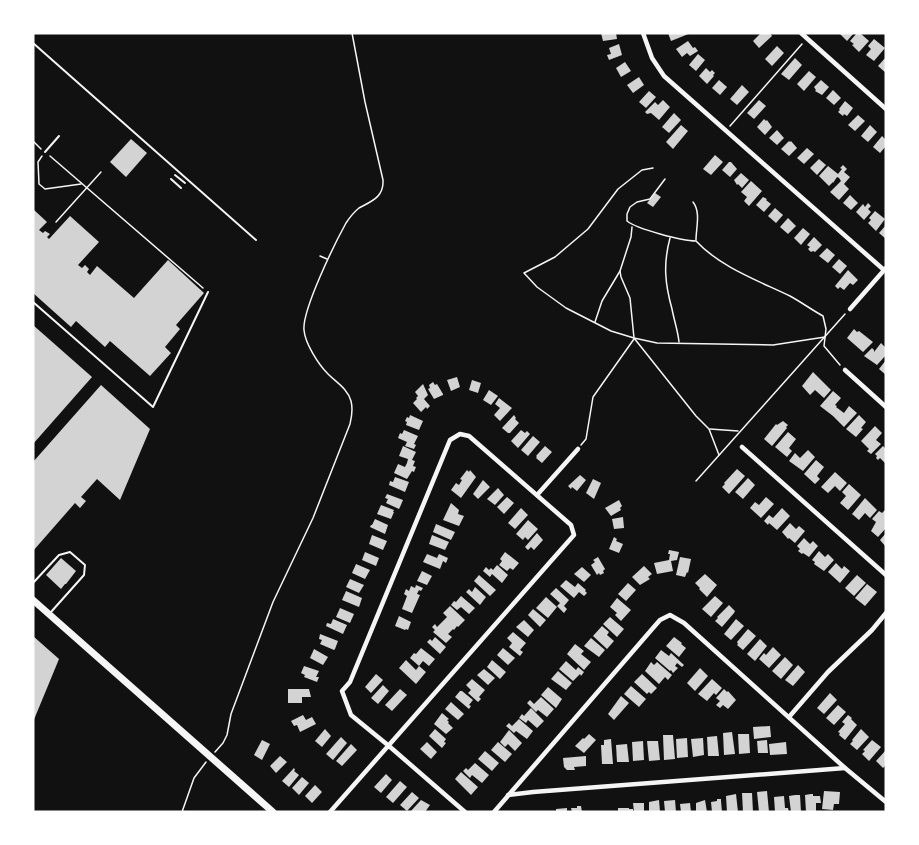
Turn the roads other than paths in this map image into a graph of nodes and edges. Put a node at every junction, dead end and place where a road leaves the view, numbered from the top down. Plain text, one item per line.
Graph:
1 (643, 33) edge
2 (801, 33) edge
3 (33, 44) edge
4 (37, 47) junction
5 (33, 51) edge
6 (886, 109) edge
7 (58, 136) dead end
8 (45, 152) road end
9 (171, 179) dead end
10 (182, 188) dead end
11 (256, 240) dead end
12 (885, 269) edge
13 (208, 292) road end
14 (33, 302) edge
15 (850, 309) road end
16 (844, 370) road end
17 (886, 407) edge
18 (742, 447) dead end
19 (578, 449) dead end
20 (537, 495) junction
21 (886, 575) edge
22 (33, 583) edge
23 (33, 600) edge
24 (886, 613) edge
25 (48, 614) junction
26 (789, 717) junction
27 (388, 746) junction
28 (844, 768) junction
29 (508, 795) junction
30 (886, 802) edge
31 (273, 812) edge
32 (330, 812) edge
33 (465, 812) edge
34 (494, 812) edge

1 - 12 street
2 - 6 street
3 - 4 lane
4 - 5 lane
4 - 11 lane
7 - 8 lane
9 - 10 lane
12 - 15 street
13 - 14 lane
16 - 17 street
18 - 21 street
19 - 20 street
20 - 27 street
20 - 27 street
22 - 25 lane
23 - 25 main road
24 - 26 street
25 - 31 main road
26 - 28 street
26 - 29 street
27 - 32 street
27 - 33 street
28 - 29 street
28 - 30 street
29 - 34 street

